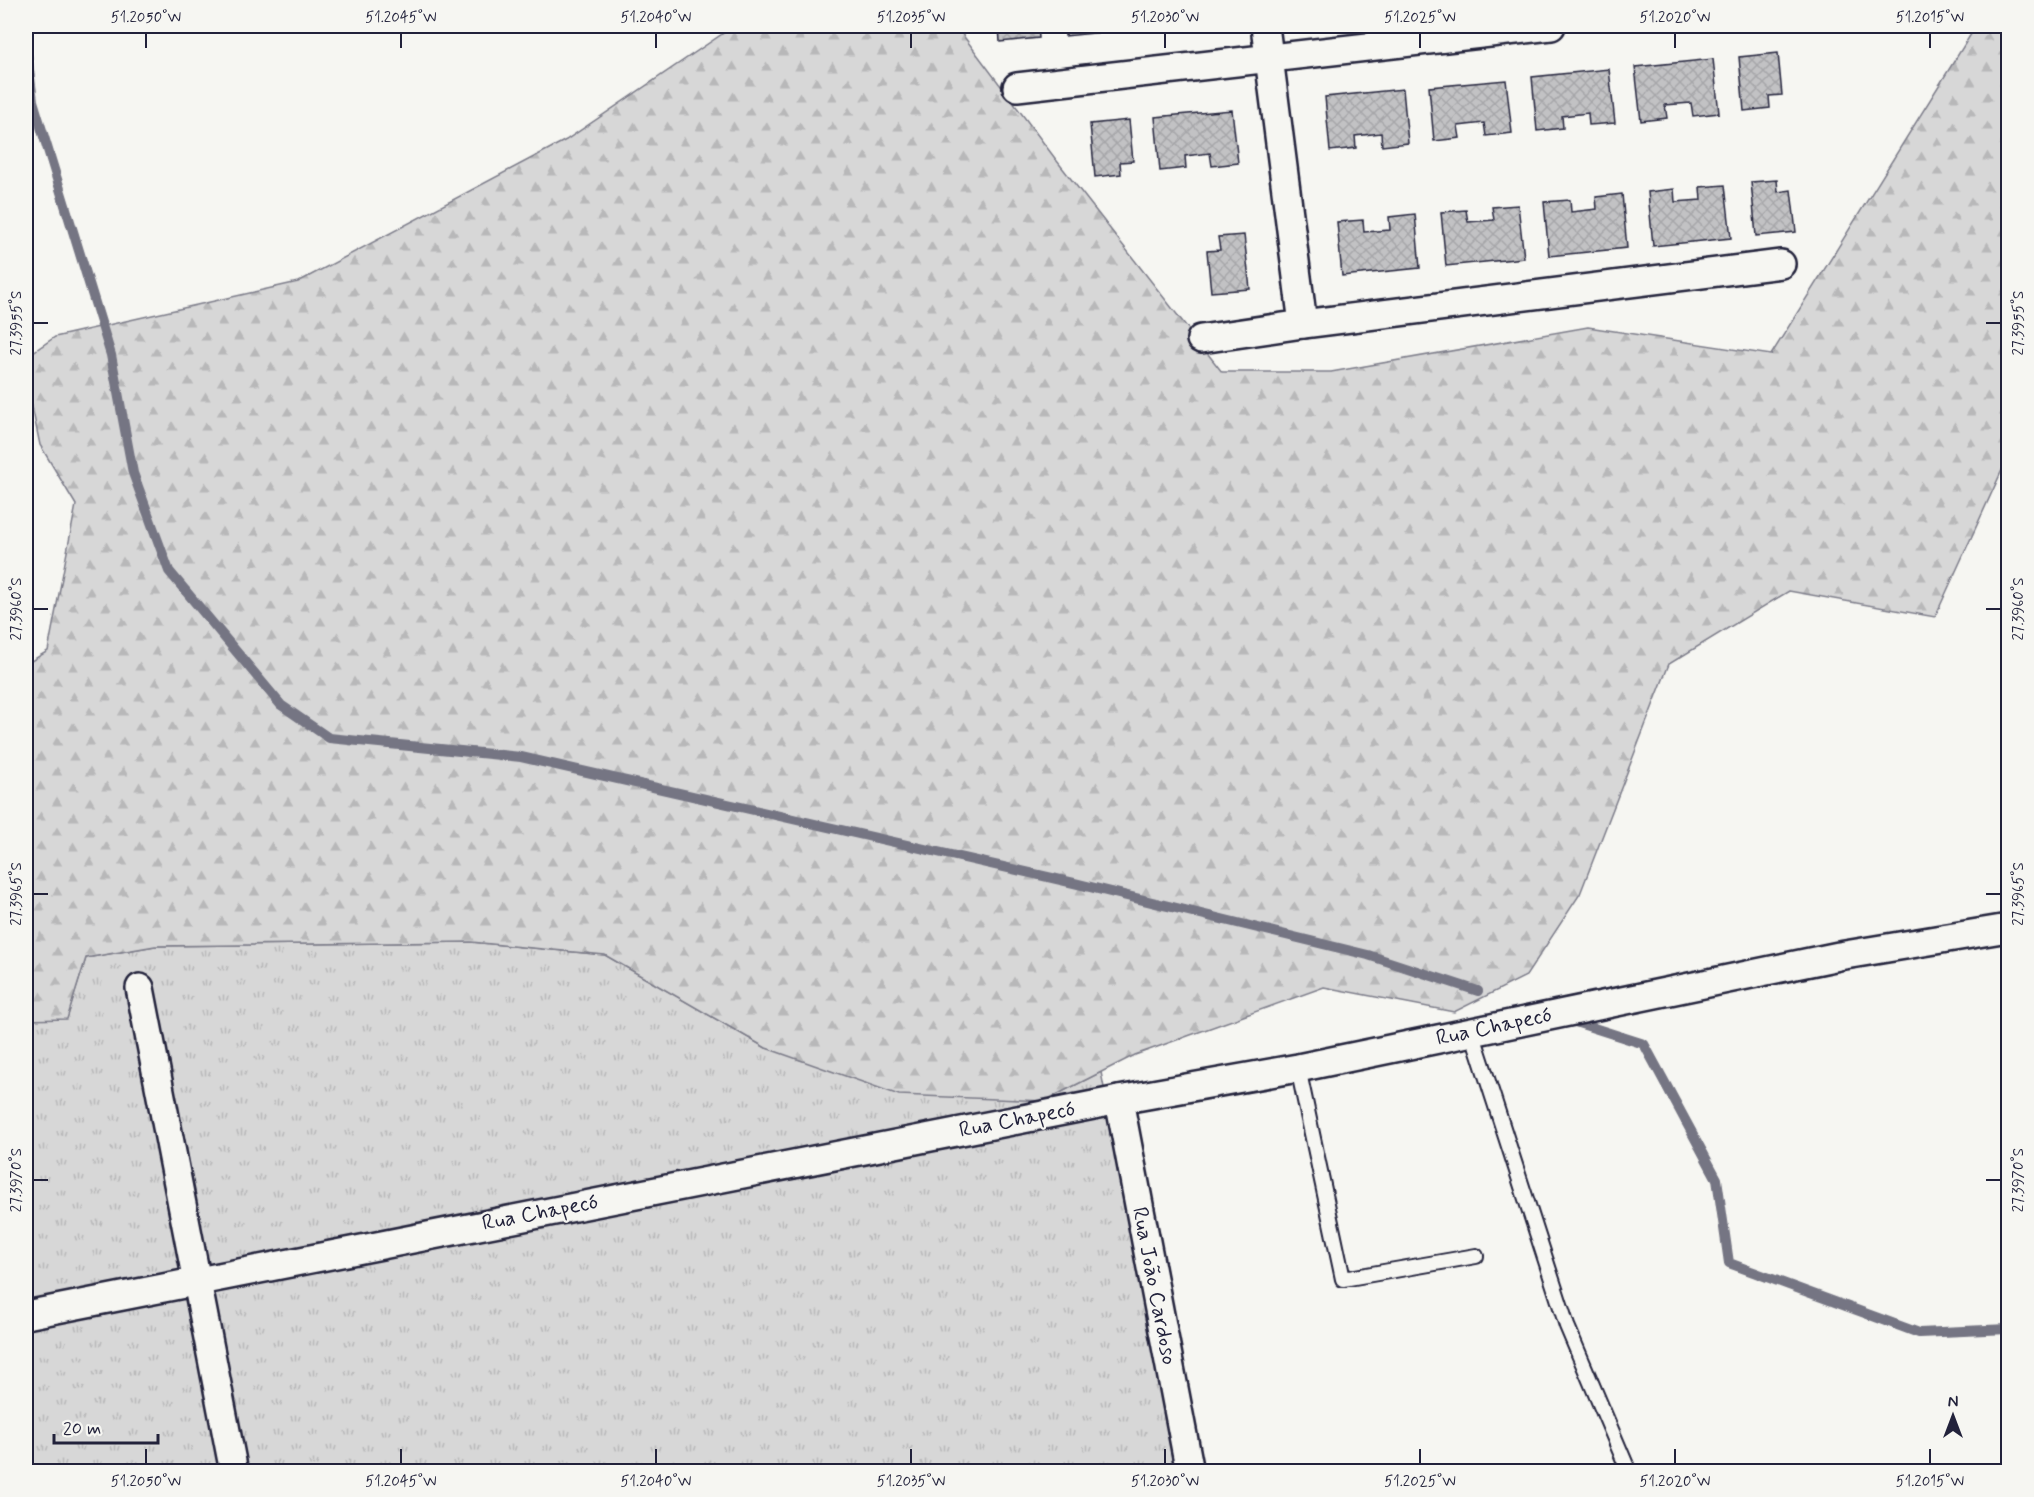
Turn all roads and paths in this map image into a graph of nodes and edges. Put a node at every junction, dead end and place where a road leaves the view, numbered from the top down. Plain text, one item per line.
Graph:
1 (1265, 26) edge
2 (1551, 26) edge
3 (1269, 59) junction
4 (1017, 87) dead end
5 (1781, 264) dead end
6 (1303, 324) junction
7 (1201, 339) dead end
8 (2008, 928) edge
9 (140, 988) dead end
10 (1472, 1032) junction
11 (1298, 1068) junction
12 (1119, 1100) junction
13 (1476, 1256) dead end
14 (197, 1280) junction
15 (26, 1315) edge
16 (234, 1472) edge
17 (1190, 1472) edge
18 (1629, 1472) edge

1 - 3 street
2 - 3 street
3 - 4 street
3 - 6 street
5 - 6 street
6 - 7 street
8 - 10 street, Rua Chapecó
9 - 14 street
10 - 11 street, Rua Chapecó
10 - 18 lane
11 - 12 street, Rua Chapecó
11 - 13 lane
12 - 14 street, Rua Chapecó
12 - 17 street, Rua João Cardoso
14 - 15 street, Rua Chapecó
14 - 16 street

